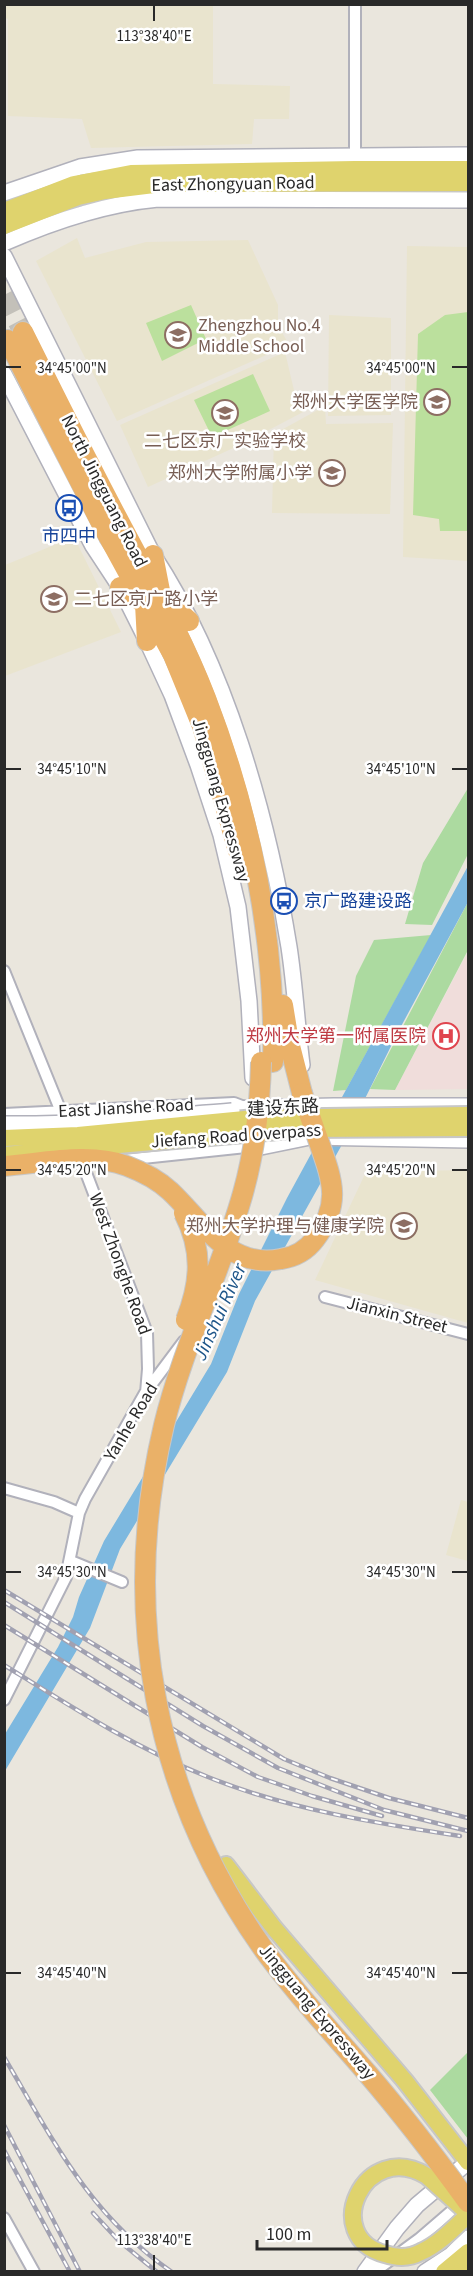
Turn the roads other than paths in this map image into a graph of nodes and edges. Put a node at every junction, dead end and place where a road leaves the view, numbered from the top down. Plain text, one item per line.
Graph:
1 (355, 4) edge
2 (468, 155) edge
3 (355, 169) junction
4 (468, 169) edge
5 (468, 183) edge
6 (4, 192) edge
7 (468, 200) edge
8 (4, 211) edge
9 (4, 226) edge
10 (4, 243) edge
11 (4, 256) edge
12 (4, 374) edge
13 (153, 555) joint
14 (120, 587) junction
15 (145, 604) junction
16 (189, 621) joint
17 (147, 641) junction
18 (179, 652) junction
19 (237, 792) junction
20 (4, 971) edge
21 (308, 1106) junction
22 (468, 1106) edge
23 (244, 1109) junction
24 (61, 1112) junction
25 (4, 1114) edge
26 (468, 1115) edge
27 (4, 1124) edge
28 (468, 1128) edge
29 (312, 1137) junction
30 (4, 1138) edge
31 (468, 1140) edge
32 (254, 1147) junction
33 (4, 1155) edge
34 (83, 1165) junction
35 (4, 1166) edge
36 (4, 1172) edge
37 (170, 1190) junction
38 (325, 1297) dead end
39 (468, 1334) edge
40 (146, 1393) junction
41 (4, 1488) edge
42 (79, 1513) junction
43 (71, 1561) junction
44 (122, 1582) dead end
45 (150, 1666) junction
46 (4, 1700) edge
47 (226, 1865) junction
48 (468, 2162) edge
49 (468, 2181) edge
50 (468, 2196) edge
51 (468, 2202) edge
52 (468, 2214) edge
53 (4, 2218) edge
54 (468, 2238) edge
55 (468, 2252) edge
56 (34, 2271) edge
57 (365, 2271) edge
58 (374, 2271) edge
59 (425, 2271) edge
60 (444, 2271) edge

1 - 3 street
2 - 3 street
3 - 4 main road, East Zhongyuan Road
3 - 5 main road, East Zhongyuan Road
3 - 6 street
3 - 8 main road, East Zhongyuan Road
3 - 9 main road, East Zhongyuan Road
7 - 10 street
11 - 13 street
12 - 14 street
13 - 16 highway
14 - 15 highway
14 - 17 street
15 - 17 highway
15 - 18 highway, North Jingguang Road
15 - 18 highway, North Jingguang Road
16 - 21 street
17 - 23 street
18 - 19 highway, Jingguang Expressway
18 - 45 highway, Jingguang Expressway, bridge
19 - 37 highway, bridge
19 - 47 highway, Jingguang Expressway, bridge
20 - 24 street, West Zhonghe Road
21 - 22 street, 建设东路
21 - 23 street, 建设东路
21 - 29 street
23 - 24 street, East Jianshe Road
23 - 27 street, 建设东路, bridge
23 - 32 street
24 - 25 street, East Jianshe Road
24 - 34 street, West Zhonghe Road
26 - 30 main road, Jiefang Road Overpass, bridge
28 - 33 main road, Jiefang Road Overpass, bridge
29 - 31 street, 建设东路
29 - 32 street, 建设东路
32 - 34 street
32 - 40 street, Yanhe Road
34 - 36 street
34 - 40 street, West Zhonghe Road
35 - 37 highway, bridge
37 - 45 highway, bridge
38 - 39 street, Jianxin Street
40 - 42 street, Yanhe Road
41 - 42 street
42 - 43 street, Yanhe Road
43 - 44 street
43 - 46 street, Yanhe Road
45 - 51 highway, Jingguang Expressway, bridge
47 - 48 main road
47 - 49 highway, Jingguang Expressway
48 - 57 street
50 - 58 street
52 - 52 main road, bridge
53 - 56 street
54 - 59 street
55 - 60 main road

